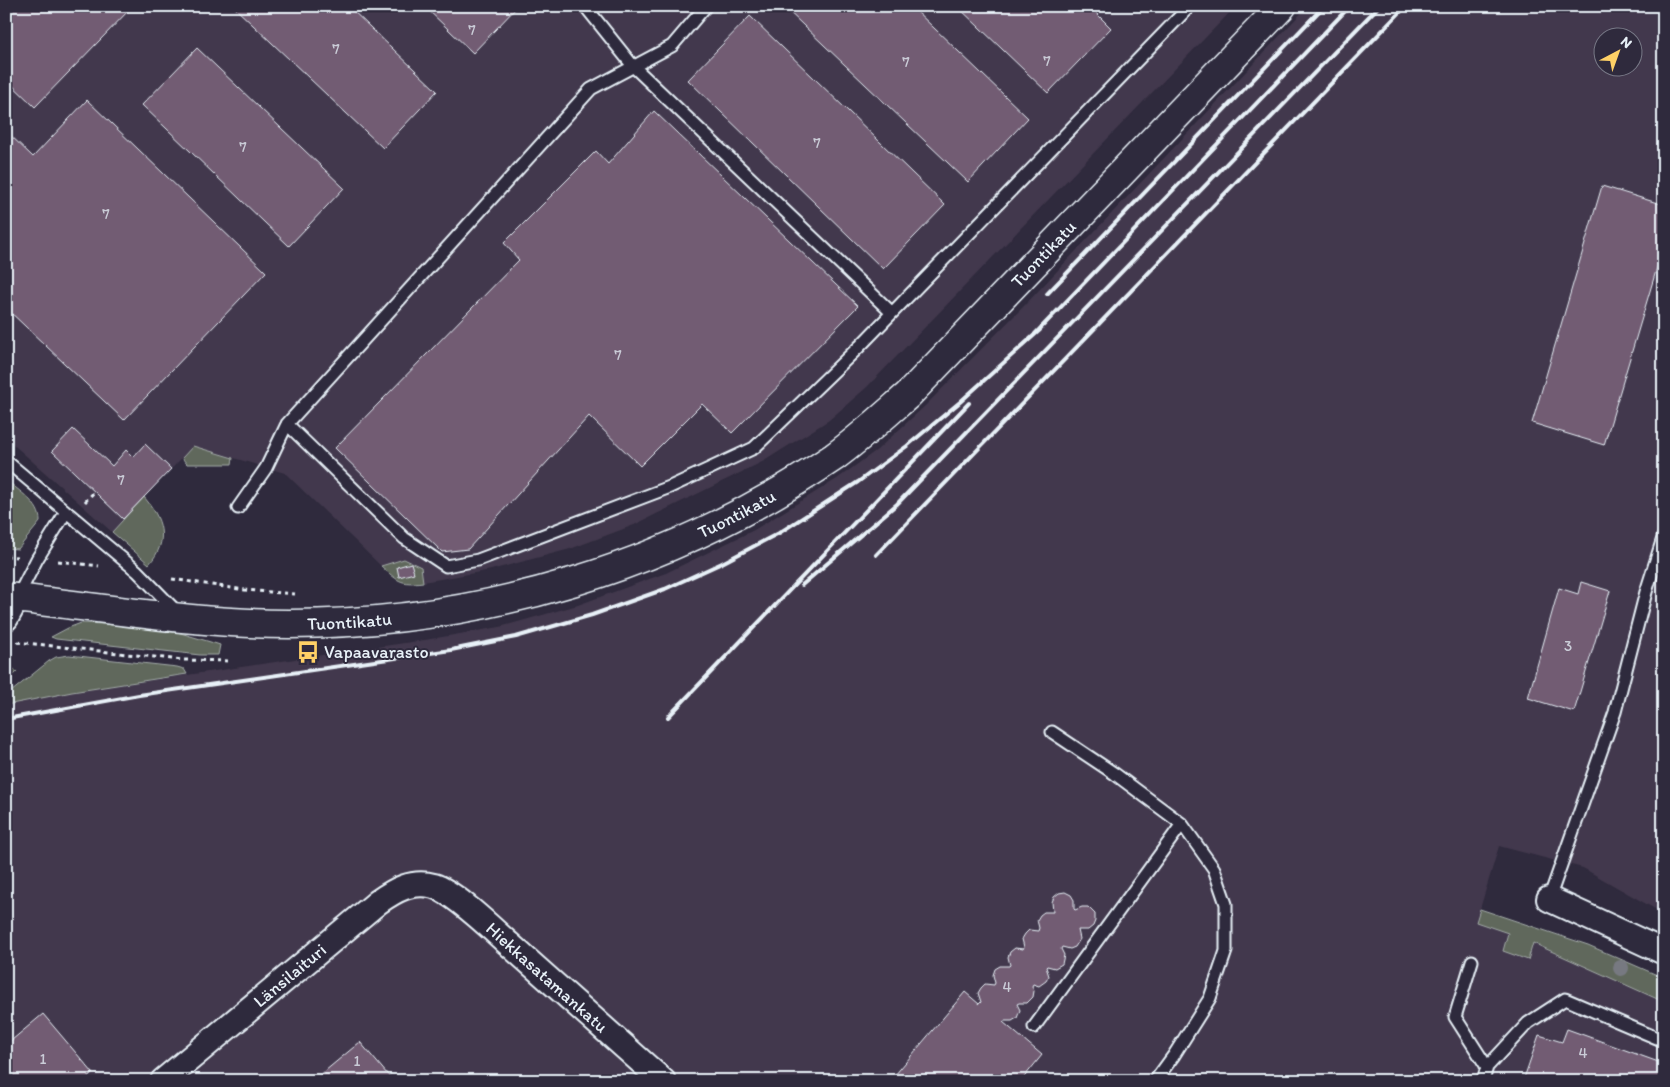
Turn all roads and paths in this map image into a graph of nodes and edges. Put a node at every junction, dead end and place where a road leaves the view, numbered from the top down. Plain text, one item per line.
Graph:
1 (585, 6) edge
2 (706, 6) edge
3 (1190, 6) edge
4 (1282, 6) edge
5 (633, 66) junction
6 (892, 312) junction
7 (287, 424) junction
8 (6, 461) edge
9 (238, 508) dead end
10 (66, 512) junction
11 (1664, 535) edge
12 (62, 562) dead end
13 (137, 571) junction
14 (245, 590) dead end
15 (10, 605) edge
16 (182, 617) junction
17 (16, 642) dead end
18 (231, 661) dead end
19 (1052, 732) dead end
20 (1182, 824) junction
21 (424, 884) joint
22 (1549, 899) joint
23 (1664, 952) edge
24 (1472, 961) dead end
25 (1034, 1027) dead end
26 (1664, 1041) edge
27 (1487, 1067) junction
28 (163, 1081) edge
29 (663, 1081) edge
30 (1155, 1081) edge
31 (1483, 1081) edge

1 - 5 lane
2 - 5 lane
3 - 6 lane
4 - 16 street, Tuontikatu
5 - 6 lane
5 - 7 lane
6 - 7 lane
7 - 9 lane
8 - 10 lane
10 - 13 lane
10 - 15 lane
11 - 22 lane
12 - 13 path
13 - 14 path
13 - 16 lane
15 - 16 street, Tuontikatu
17 - 18 path
19 - 20 lane
20 - 25 lane
20 - 30 lane
21 - 28 street, Länsilaituri
21 - 29 street, Hiekkasatamankatu
22 - 23 street
24 - 27 lane
26 - 27 lane
27 - 31 lane

